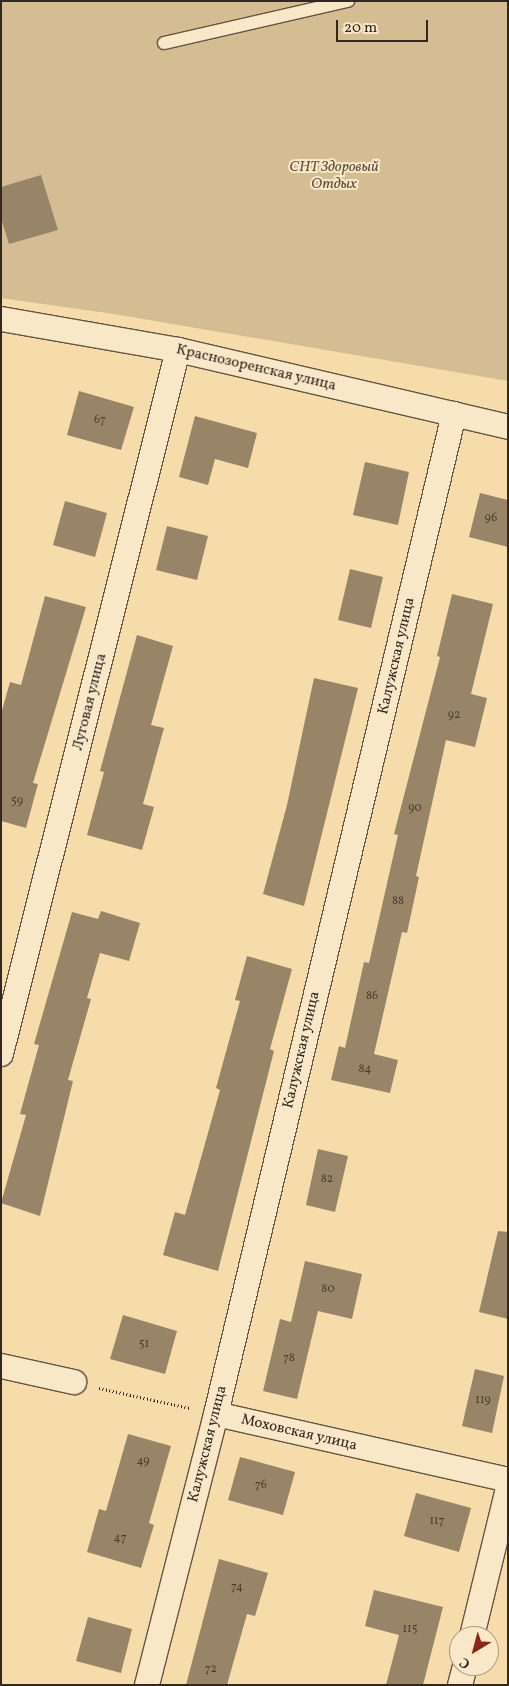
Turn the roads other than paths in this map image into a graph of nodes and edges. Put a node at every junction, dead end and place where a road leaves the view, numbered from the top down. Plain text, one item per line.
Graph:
1 (348, 1) edge
2 (164, 44) dead end
3 (1, 320) edge
4 (178, 350) junction
5 (454, 414) junction
6 (508, 427) edge
7 (1, 1054) edge
8 (1, 1366) edge
9 (74, 1382) road end
10 (216, 1414) junction
11 (508, 1480) edge
12 (508, 1488) edge
13 (474, 1626) edge
14 (147, 1685) edge

1 - 2 lane
3 - 4 street, Краснозоренская улица
4 - 5 street, Краснозоренская улица
4 - 7 street, Луговая улица
5 - 6 street, Краснозоренская улица
5 - 10 street, Калужская улица
8 - 9 street
10 - 11 street, Моховская улица
10 - 14 street, Калужская улица
12 - 13 street

